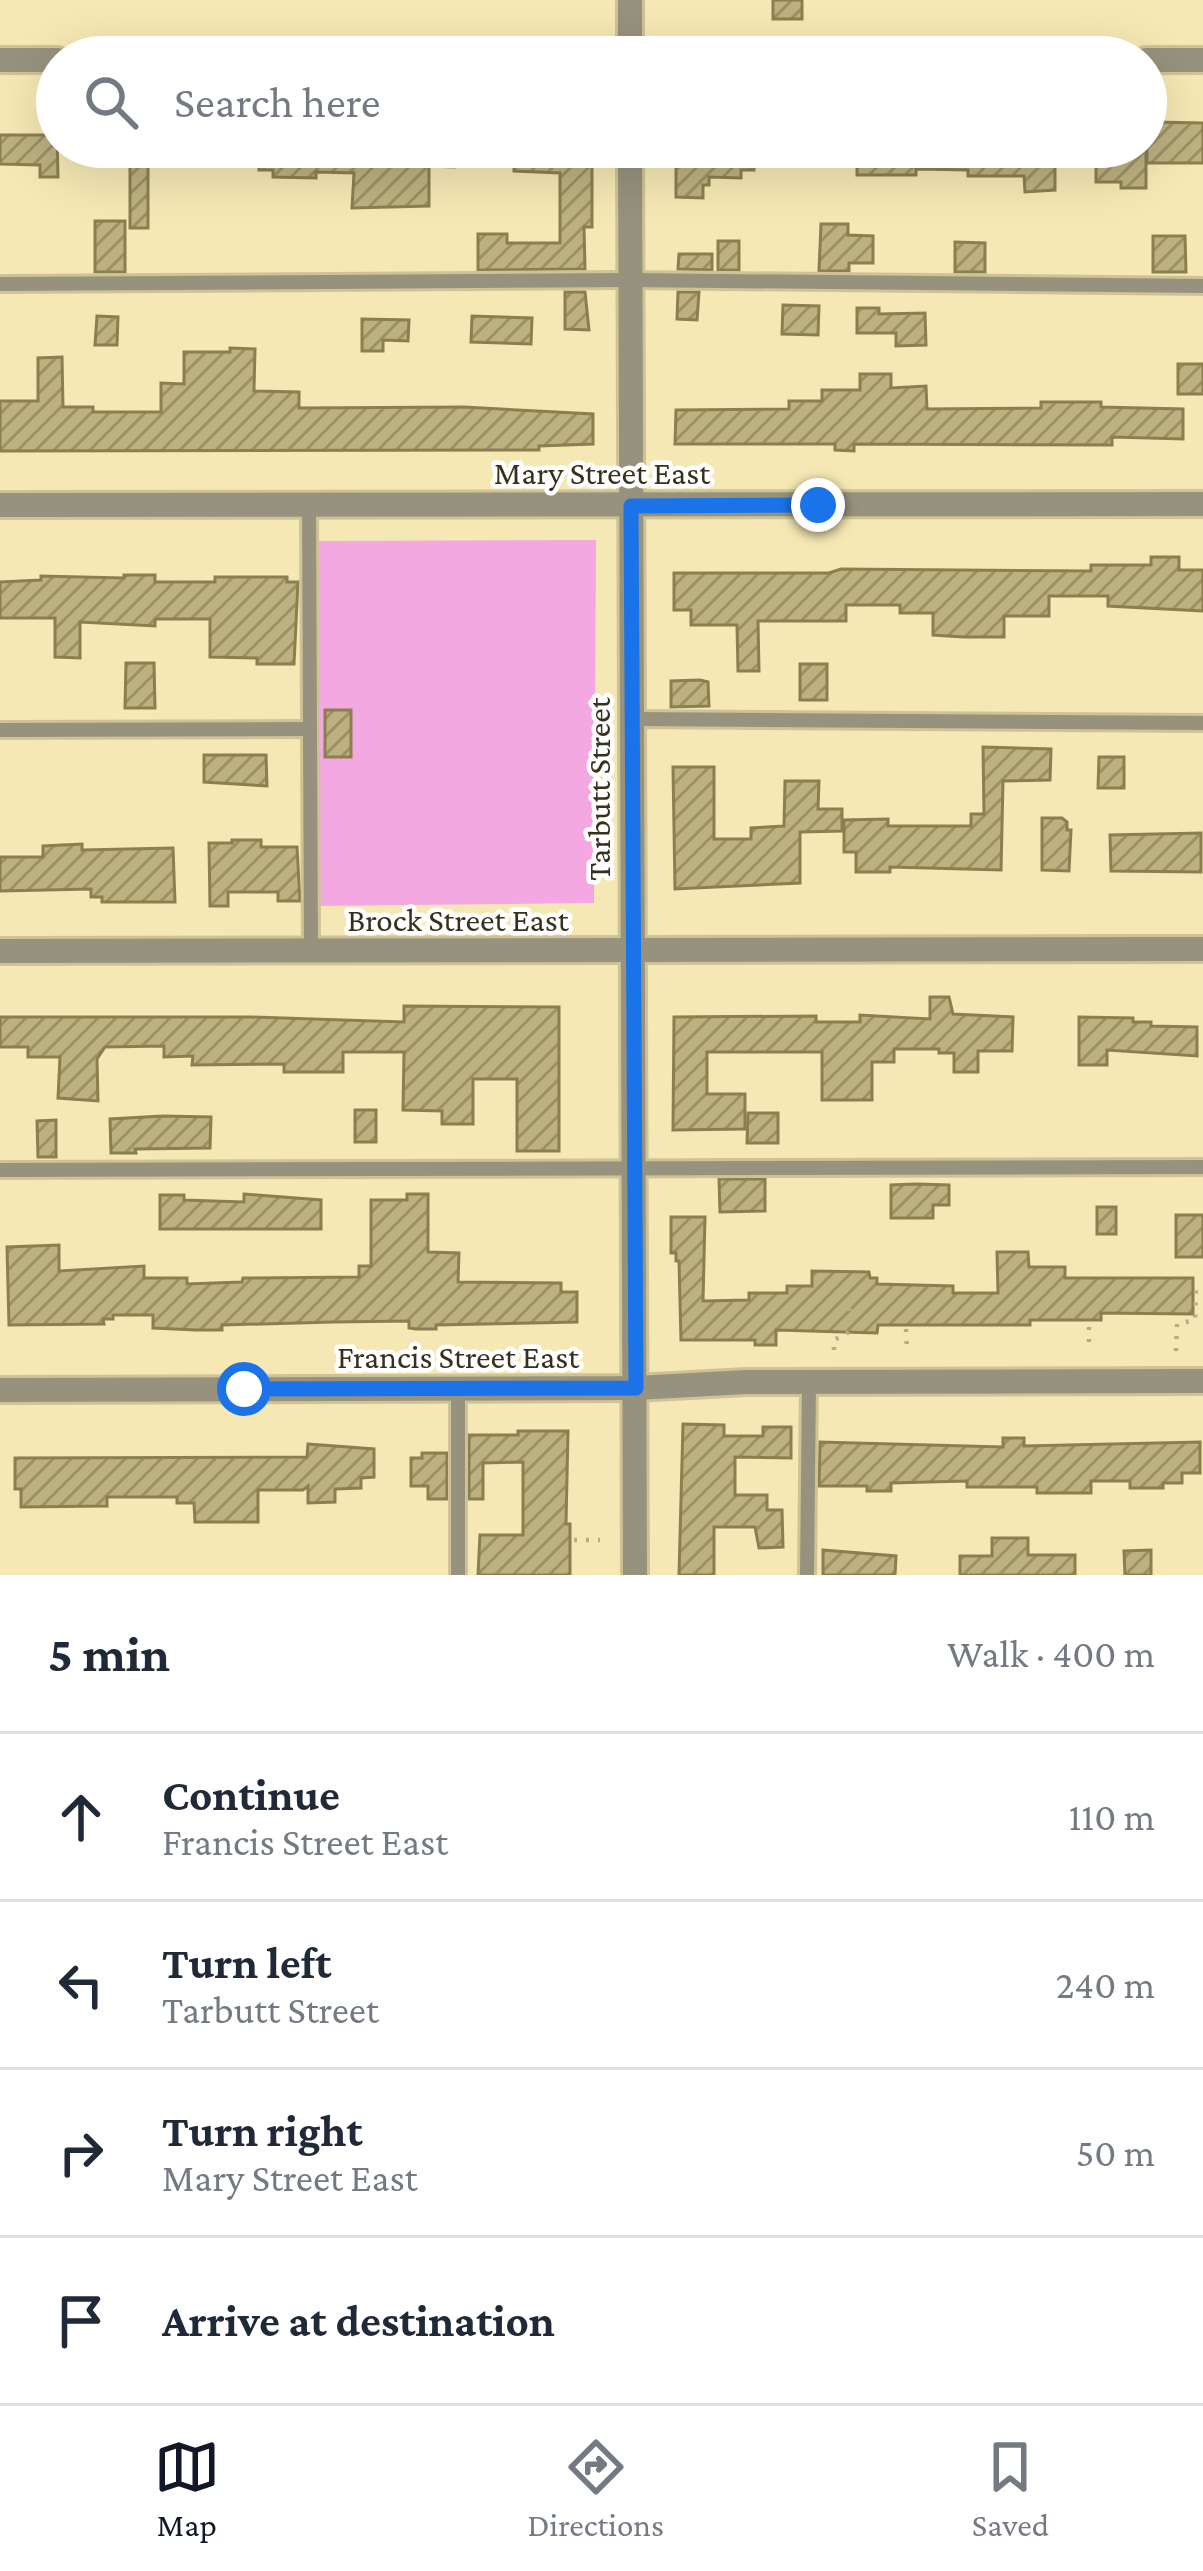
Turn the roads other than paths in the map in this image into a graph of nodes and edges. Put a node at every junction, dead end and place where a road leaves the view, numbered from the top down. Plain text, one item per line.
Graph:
1 (630, 0) edge
2 (630, 36) edge
3 (0, 60) edge
4 (36, 60) edge
5 (1167, 60) edge
6 (1203, 60) edge
7 (630, 168) edge
8 (631, 280) junction
9 (0, 284) edge
10 (1203, 286) edge
11 (1203, 504) edge
12 (0, 505) edge
13 (309, 505) junction
14 (631, 506) junction
15 (631, 719) junction
16 (1203, 723) edge
17 (310, 729) junction
18 (0, 730) edge
19 (1203, 949) edge
20 (0, 951) edge
21 (311, 952) junction
22 (632, 952) junction
23 (1203, 1167) edge
24 (636, 1168) junction
25 (0, 1170) edge
26 (1203, 1381) edge
27 (809, 1382) junction
28 (458, 1388) junction
29 (636, 1388) junction
30 (0, 1390) edge
31 (458, 1575) edge
32 (635, 1575) edge
33 (807, 1575) edge

1 - 2 street
3 - 4 street
5 - 6 street
7 - 8 street, Tarbutt Street
8 - 9 lane
8 - 10 lane
8 - 14 street, Tarbutt Street
11 - 14 street, Mary Street East
12 - 13 street, Mary Street East
13 - 14 street, Mary Street East
13 - 17 lane
14 - 15 street, Tarbutt Street
15 - 16 lane
15 - 22 street, Tarbutt Street
17 - 18 lane
17 - 21 lane
19 - 22 street, Brock Street East
20 - 21 street, Brock Street East
21 - 22 street, Brock Street East
22 - 24 street, Tarbutt Street
23 - 24 lane
24 - 25 lane
24 - 29 street, Tarbutt Street
26 - 27 street, Francis Street East
27 - 29 street, Francis Street East
27 - 33 lane
28 - 29 street, Francis Street East
28 - 30 street, Francis Street East
28 - 31 lane
29 - 32 street, Tarbutt Street

